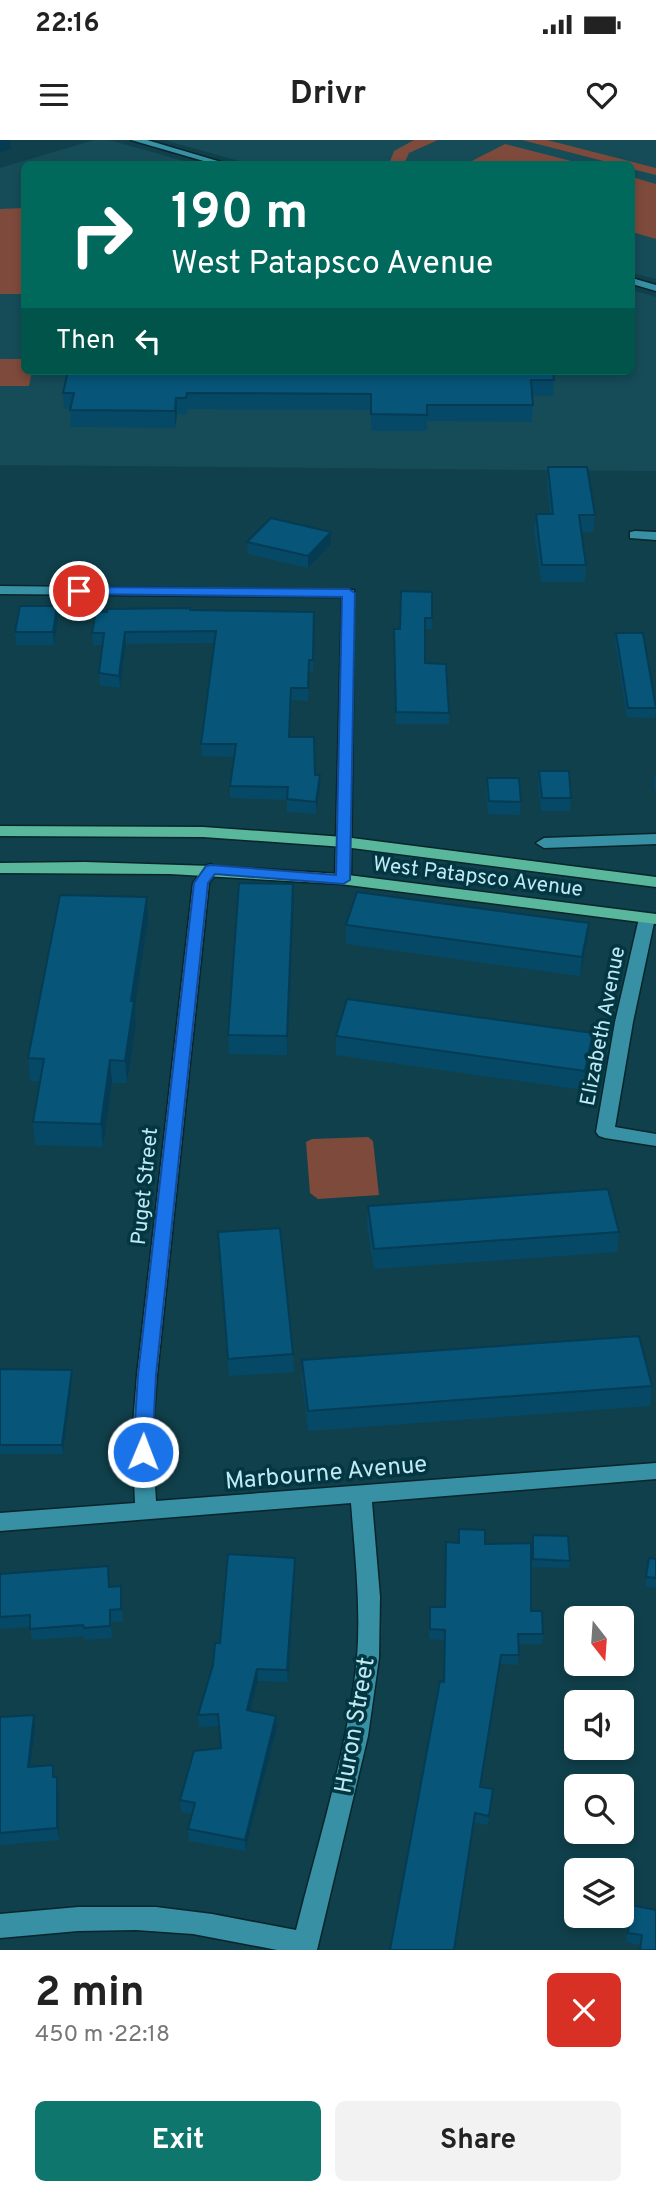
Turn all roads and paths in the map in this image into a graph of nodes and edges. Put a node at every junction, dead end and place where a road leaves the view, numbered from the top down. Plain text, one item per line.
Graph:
1 (136, 140) edge
2 (212, 161) edge
3 (635, 282) edge
4 (656, 288) edge
5 (635, 536) dead end
6 (656, 536) edge
7 (0, 590) edge
8 (0, 831) edge
9 (656, 839) edge
10 (344, 842) junction
11 (544, 843) dead end
12 (0, 868) edge
13 (211, 869) junction
14 (343, 880) junction
15 (656, 882) edge
16 (651, 919) edge
17 (656, 1140) edge
18 (656, 1471) edge
19 (360, 1496) junction
20 (146, 1512) junction
21 (0, 1522) edge
22 (0, 1926) edge
23 (304, 1947) edge

1 - 2 street
3 - 4 street
5 - 6 street
7 - 10 street
8 - 10 main road, West Patapsco Avenue
9 - 11 street
10 - 14 street
10 - 15 main road, West Patapsco Avenue
12 - 13 main road, West Patapsco Avenue
13 - 14 main road, West Patapsco Avenue
13 - 20 street, Puget Street
14 - 16 main road, West Patapsco Avenue
16 - 17 street, Elizabeth Avenue
18 - 19 street, Marbourne Avenue
19 - 20 street, Marbourne Avenue
19 - 23 street, Huron Street
20 - 21 street, Marbourne Avenue
22 - 23 street

